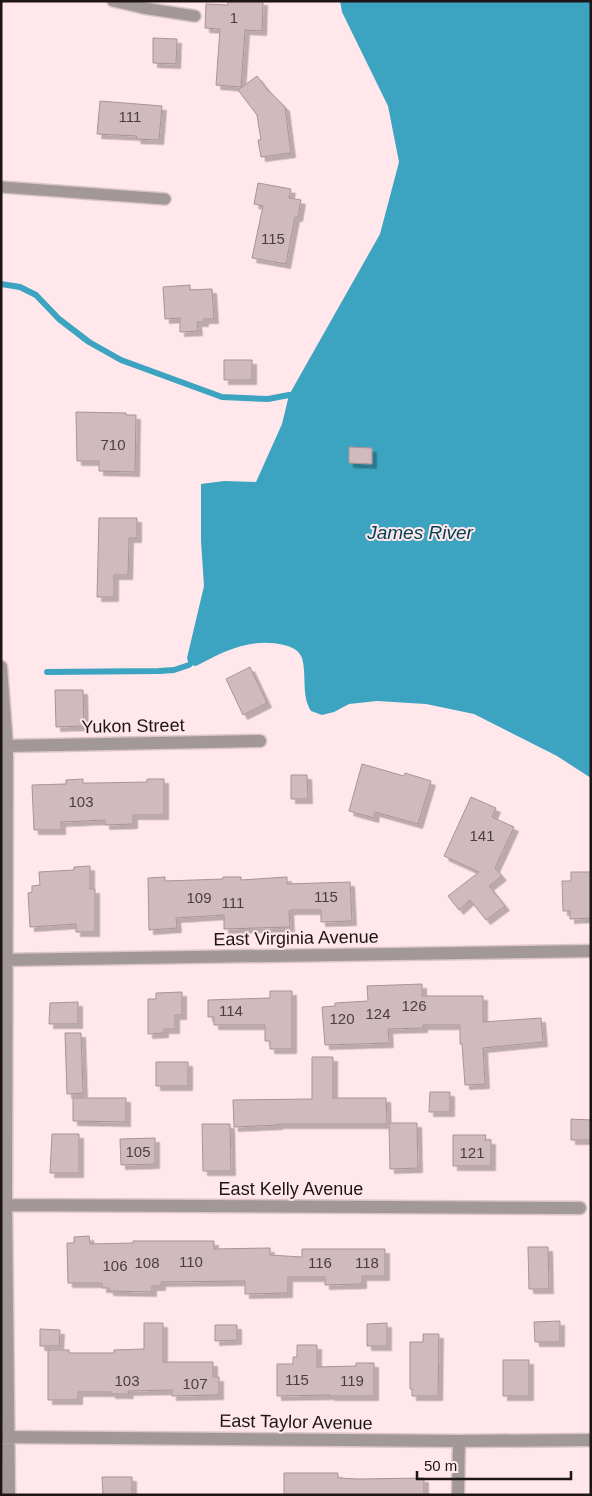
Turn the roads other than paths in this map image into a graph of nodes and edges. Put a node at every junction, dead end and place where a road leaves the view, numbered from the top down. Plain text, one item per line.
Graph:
1 (113, 1) edge
2 (195, 16) dead end
3 (1, 187) edge
4 (165, 199) dead end
5 (1, 667) edge
6 (260, 741) dead end
7 (7, 746) junction
8 (591, 951) edge
9 (4, 959) edge
10 (4, 1205) edge
11 (580, 1208) dead end
12 (5, 1437) edge
13 (591, 1440) edge
14 (459, 1441) junction
15 (9, 1495) edge
16 (458, 1495) edge

1 - 2 lane
3 - 4 lane
5 - 7 street
6 - 7 street, Yukon Street
7 - 9 street
8 - 9 street, East Virginia Avenue
9 - 10 street
10 - 11 street, East Kelly Avenue
10 - 12 street
12 - 14 street, East Taylor Avenue
12 - 15 street
13 - 14 street, East Taylor Avenue
14 - 16 street

